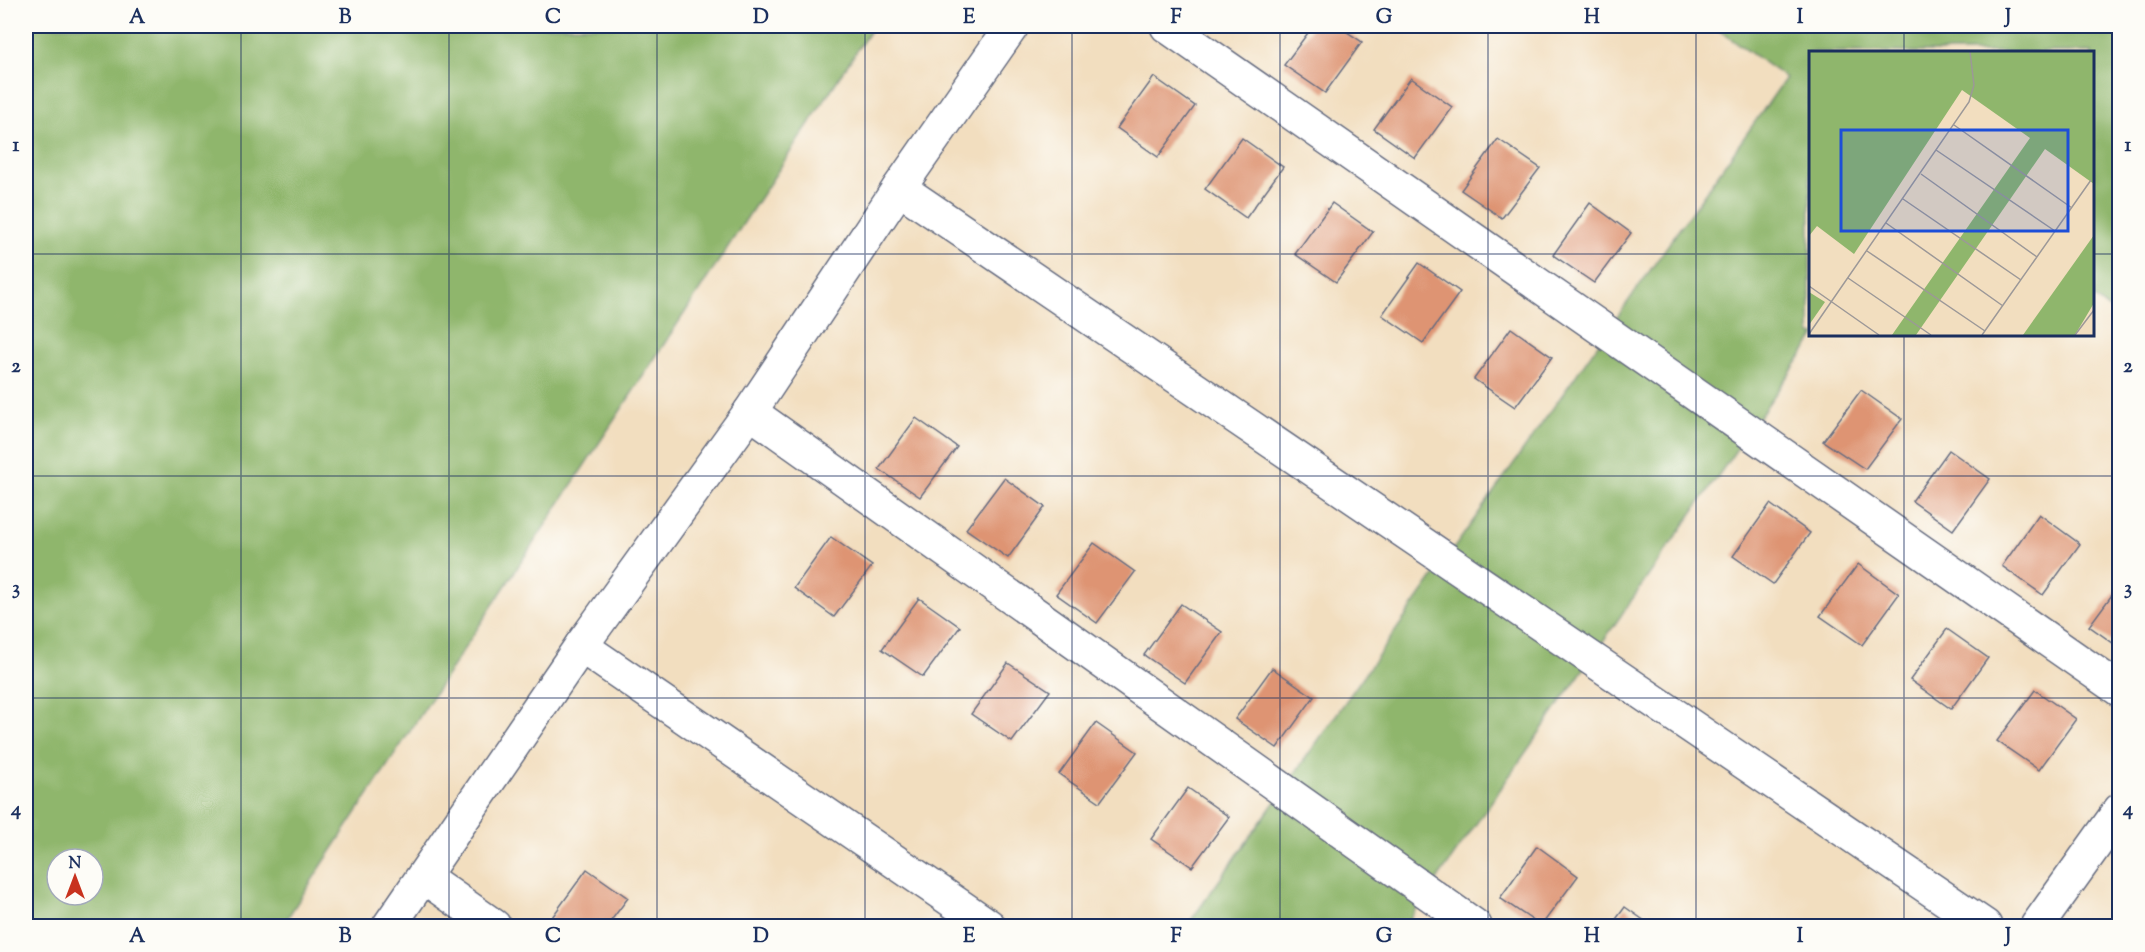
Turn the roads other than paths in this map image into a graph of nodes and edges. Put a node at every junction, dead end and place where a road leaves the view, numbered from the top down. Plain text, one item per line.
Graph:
1 (1012, 26) edge
2 (1167, 26) edge
3 (899, 188) junction
4 (750, 412) junction
5 (581, 646) junction
6 (2120, 690) edge
7 (2120, 810) edge
8 (424, 877) junction
9 (389, 927) edge
10 (494, 927) edge
11 (989, 927) edge
12 (1475, 927) edge
13 (1985, 927) edge
14 (2037, 927) edge

1 - 3 street
2 - 6 street
3 - 4 street
3 - 13 street
4 - 5 street
4 - 12 street
5 - 8 street
5 - 11 street
7 - 14 street
8 - 9 street
8 - 10 street

